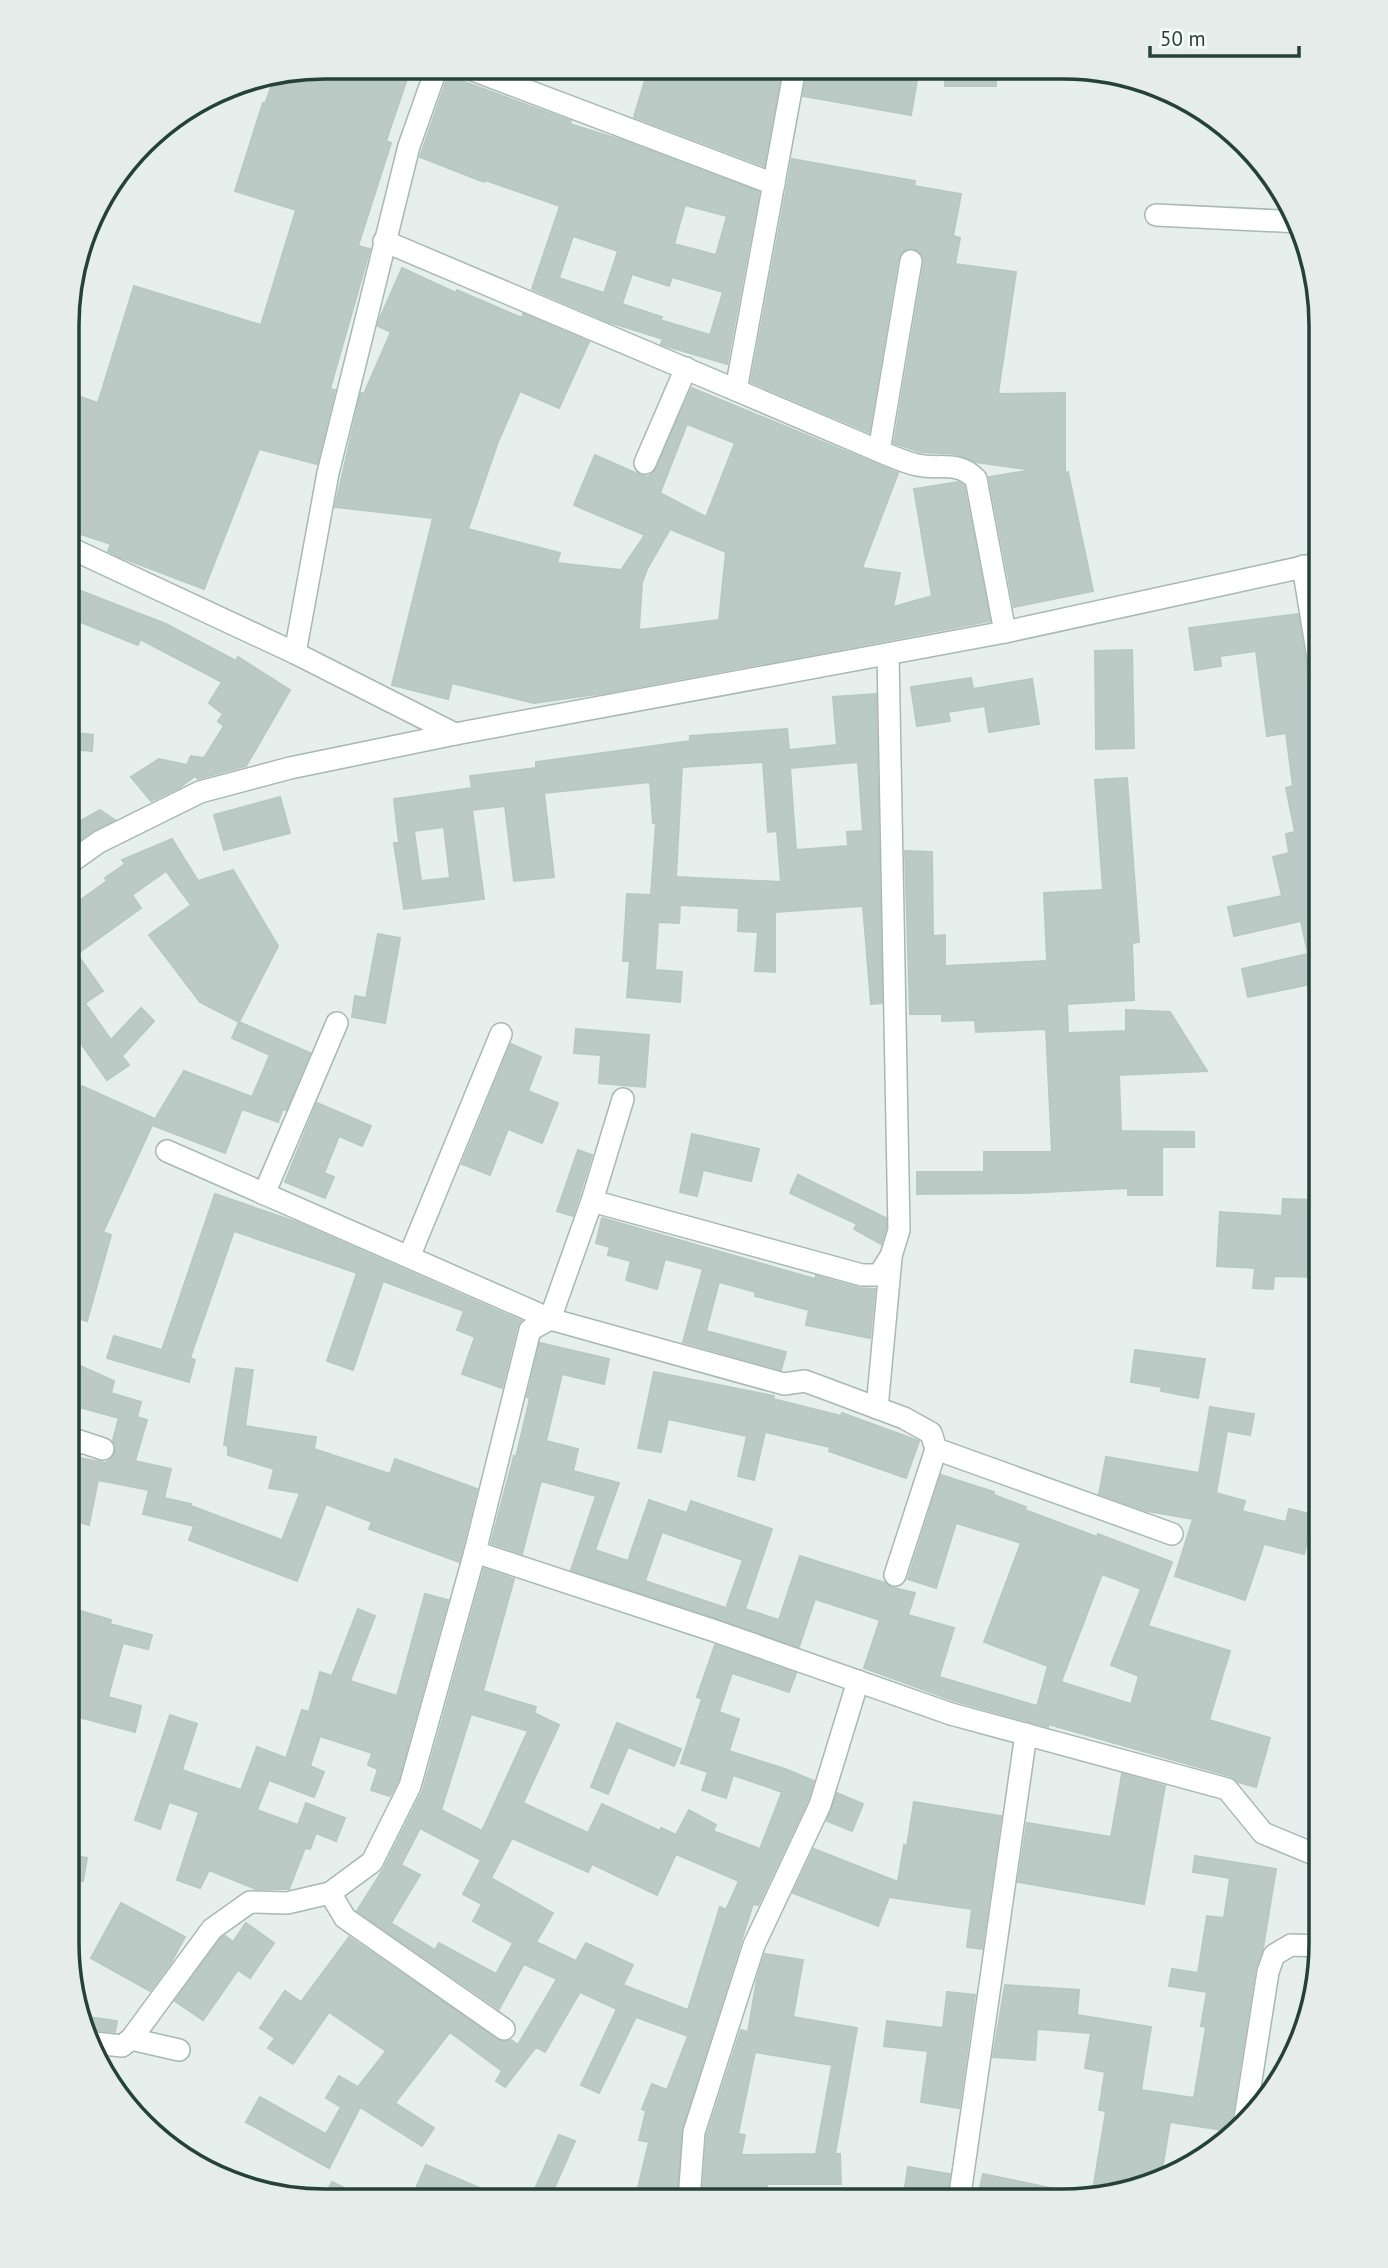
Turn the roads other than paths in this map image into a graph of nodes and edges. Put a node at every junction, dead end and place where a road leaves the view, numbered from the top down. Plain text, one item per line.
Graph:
1 (433, 79) edge
2 (497, 79) edge
3 (793, 79) edge
4 (774, 184) junction
5 (1156, 215) dead end
6 (1286, 221) edge
7 (384, 241) junction
8 (911, 261) dead end
9 (686, 368) junction
10 (736, 390) junction
11 (879, 451) junction
12 (645, 463) dead end
13 (79, 552) edge
14 (1309, 566) edge
15 (1005, 632) junction
16 (295, 653) junction
17 (888, 654) junction
18 (455, 734) junction
19 (79, 856) edge
20 (337, 1023) dead end
21 (501, 1034) dead end
22 (623, 1099) dead end
23 (167, 1151) dead end
24 (264, 1194) junction
25 (592, 1201) junction
26 (891, 1256) junction
27 (409, 1257) junction
28 (550, 1319) junction
29 (877, 1408) junction
30 (79, 1441) edge
31 (103, 1449) dead end
32 (936, 1449) junction
33 (1172, 1534) dead end
34 (475, 1552) junction
35 (895, 1575) dead end
36 (858, 1681) junction
37 (1026, 1734) junction
38 (1309, 1852) edge
39 (330, 1893) junction
40 (1309, 1946) edge
41 (504, 2029) dead end
42 (131, 2039) junction
43 (100, 2044) edge
44 (179, 2050) dead end
45 (1247, 2106) edge
46 (690, 2189) edge
47 (962, 2189) edge

1 - 7 street
2 - 4 street
3 - 4 street
4 - 10 street
5 - 6 street
7 - 9 street
7 - 16 street
8 - 11 street
9 - 10 street
9 - 12 street
10 - 11 street
11 - 15 street
13 - 16 street
14 - 15 street
15 - 17 street
16 - 18 street
17 - 18 street
17 - 26 street
18 - 19 street
20 - 24 street
21 - 27 street
22 - 25 street
23 - 24 street
24 - 27 street
25 - 26 street
25 - 28 street
26 - 29 street
27 - 28 street
28 - 29 street
28 - 34 street
29 - 32 street
30 - 31 street
32 - 33 street
32 - 35 street
34 - 36 street
34 - 39 street
36 - 37 street
36 - 46 street
37 - 38 street
37 - 47 street
39 - 41 street
39 - 42 street
40 - 45 street
42 - 43 street
42 - 44 street

